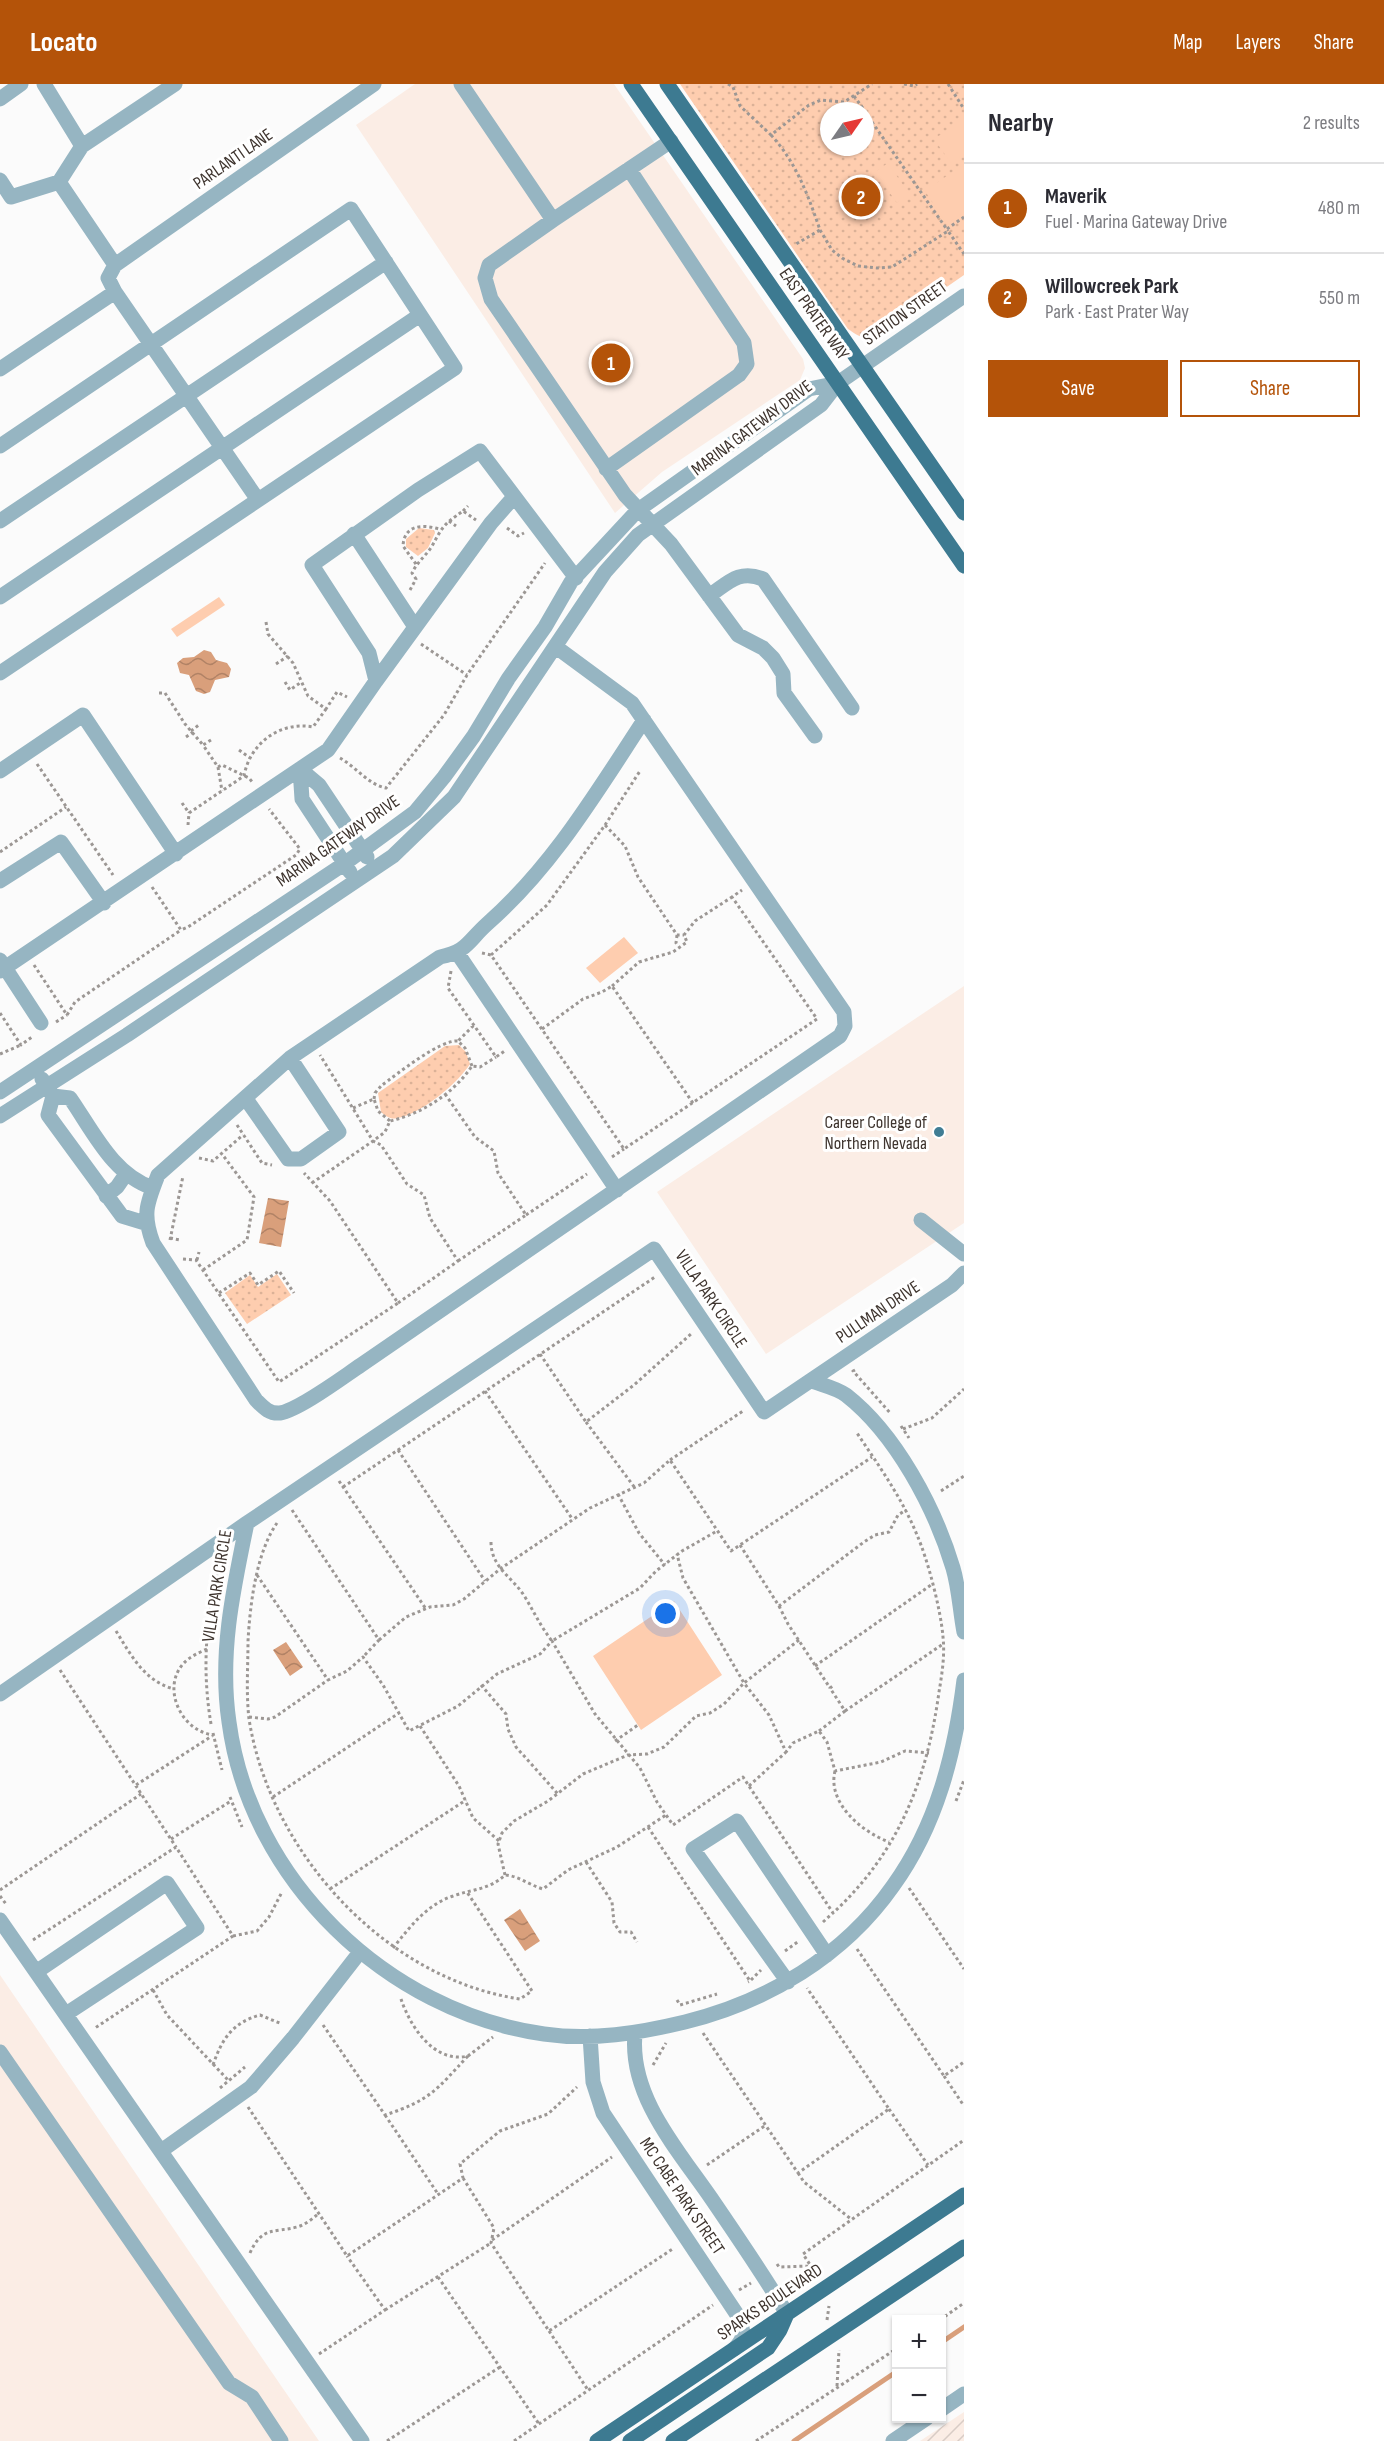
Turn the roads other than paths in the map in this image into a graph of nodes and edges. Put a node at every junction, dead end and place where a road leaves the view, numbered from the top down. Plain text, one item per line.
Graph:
1 (21, 84) edge
2 (44, 84) edge
3 (175, 84) edge
4 (374, 84) edge
5 (461, 84) edge
6 (631, 84) edge
7 (667, 84) edge
8 (0, 99) edge
9 (671, 141) junction
10 (82, 146) junction
11 (629, 169) junction
12 (0, 180) edge
13 (59, 182) junction
14 (6, 201) edge
15 (553, 220) junction
16 (386, 262) junction
17 (115, 265) junction
18 (115, 292) junction
19 (964, 296) edge
20 (420, 315) junction
21 (151, 344) junction
22 (863, 365) junction
23 (0, 369) edge
24 (838, 383) junction
25 (186, 396) junction
26 (0, 446) edge
27 (222, 448) junction
28 (606, 469) junction
29 (513, 498) junction
30 (258, 501) junction
31 (638, 510) junction
32 (964, 513) edge
33 (0, 521) edge
34 (654, 524) junction
35 (354, 534) junction
36 (964, 566) edge
37 (576, 578) junction
38 (709, 596) junction
39 (0, 597) edge
40 (412, 632) junction
41 (556, 647) junction
42 (0, 673) edge
43 (376, 681) junction
44 (852, 708) dead end
45 (644, 720) junction
46 (815, 736) dead end
47 (300, 770) junction
48 (0, 771) edge
49 (362, 850) junction
50 (176, 854) junction
51 (344, 864) junction
52 (374, 868) junction
53 (355, 879) junction
54 (0, 881) edge
55 (104, 903) junction
56 (458, 952) junction
57 (2, 967) edge
58 (41, 1023) dead end
59 (290, 1058) junction
60 (36, 1069) junction
61 (0, 1092) edge
62 (50, 1092) junction
63 (246, 1099) junction
64 (0, 1116) edge
65 (102, 1144) junction
66 (80, 1161) junction
67 (126, 1174) junction
68 (153, 1188) junction
69 (617, 1190) junction
70 (106, 1196) junction
71 (921, 1220) dead end
72 (145, 1222) junction
73 (964, 1254) edge
74 (964, 1273) edge
75 (812, 1381) junction
76 (247, 1523) junction
77 (964, 1632) edge
78 (964, 1680) edge
79 (0, 1694) edge
80 (961, 1730) edge
81 (3, 1912) edge
82 (360, 1952) junction
83 (827, 1955) junction
84 (42, 1969) junction
85 (788, 1982) junction
86 (71, 2010) junction
87 (634, 2034) junction
88 (590, 2036) junction
89 (0, 2052) edge
90 (161, 2151) junction
91 (964, 2196) edge
92 (964, 2247) edge
93 (787, 2314) junction
94 (731, 2351) junction
95 (964, 2394) edge
96 (946, 2406) edge
97 (920, 2423) edge
98 (895, 2440) edge
99 (280, 2441) edge
100 (362, 2441) edge
101 (597, 2441) edge
102 (630, 2441) edge
103 (673, 2441) edge

1 - 8 street
2 - 10 street
3 - 10 street
4 - 17 street, PARLANTI LANE
5 - 15 street
6 - 9 main road, EAST PRATER WAY
7 - 22 main road, EAST PRATER WAY
9 - 11 street
9 - 24 main road, EAST PRATER WAY
10 - 13 street
11 - 15 street
11 - 28 street
12 - 14 street
13 - 14 street
13 - 17 street
15 - 28 street
16 - 20 street
16 - 21 street
16 - 25 street
17 - 18 street
18 - 21 street
18 - 23 street
19 - 22 street, STATION STREET
20 - 27 street
20 - 30 street
21 - 25 street
21 - 26 street
22 - 24 street, STATION STREET
22 - 32 main road, EAST PRATER WAY
24 - 31 street, MARINA GATEWAY DRIVE
24 - 34 street, MARINA GATEWAY DRIVE
24 - 36 main road, EAST PRATER WAY
25 - 27 street
25 - 33 street
27 - 30 street
27 - 39 street
28 - 31 street
29 - 35 street
29 - 37 street
29 - 40 street
30 - 42 street
31 - 34 street
31 - 37 street, MARINA GATEWAY DRIVE
34 - 38 street
34 - 41 street, MARINA GATEWAY DRIVE
35 - 40 street
35 - 43 street
37 - 49 street, MARINA GATEWAY DRIVE
38 - 44 street
38 - 46 street
40 - 43 street
41 - 45 street
41 - 52 street, MARINA GATEWAY DRIVE
43 - 47 street
45 - 56 street
45 - 69 street
47 - 49 street
47 - 50 street
47 - 51 street
48 - 50 street
49 - 51 street, MARINA GATEWAY DRIVE
49 - 52 street
50 - 55 street
51 - 53 street
51 - 60 street, MARINA GATEWAY DRIVE
52 - 53 street, MARINA GATEWAY DRIVE
53 - 62 street, MARINA GATEWAY DRIVE
54 - 55 street
55 - 57 street
56 - 59 street
56 - 69 street
57 - 58 street
59 - 63 street
59 - 63 street
60 - 61 street, MARINA GATEWAY DRIVE
60 - 62 street
62 - 64 street, MARINA GATEWAY DRIVE
62 - 65 street
62 - 66 street
63 - 68 street
65 - 66 street
65 - 67 street
66 - 70 street
67 - 68 street
67 - 70 street
68 - 72 street
69 - 72 street
70 - 72 street
71 - 73 street
74 - 75 street, PULLMAN DRIVE
75 - 76 street, VILLA PARK CIRCLE
75 - 77 street
76 - 79 street
76 - 82 street, VILLA PARK CIRCLE
78 - 80 street, VILLA PARK CIRCLE
80 - 83 street, VILLA PARK CIRCLE
81 - 84 street
82 - 88 street, VILLA PARK CIRCLE
82 - 90 street
83 - 85 street, VILLA PARK CIRCLE
83 - 85 street
84 - 86 street
84 - 86 street
85 - 87 street, VILLA PARK CIRCLE
86 - 90 street
87 - 88 street, VILLA PARK CIRCLE
87 - 93 street, MC CABE PARK STREET
88 - 94 street, MC CABE PARK STREET
89 - 99 street
90 - 100 street
91 - 93 main road, SPARKS BOULEVARD
92 - 103 main road
93 - 94 main road, SPARKS BOULEVARD
93 - 102 main road
94 - 101 main road, SPARKS BOULEVARD
95 - 96 street
97 - 98 street

